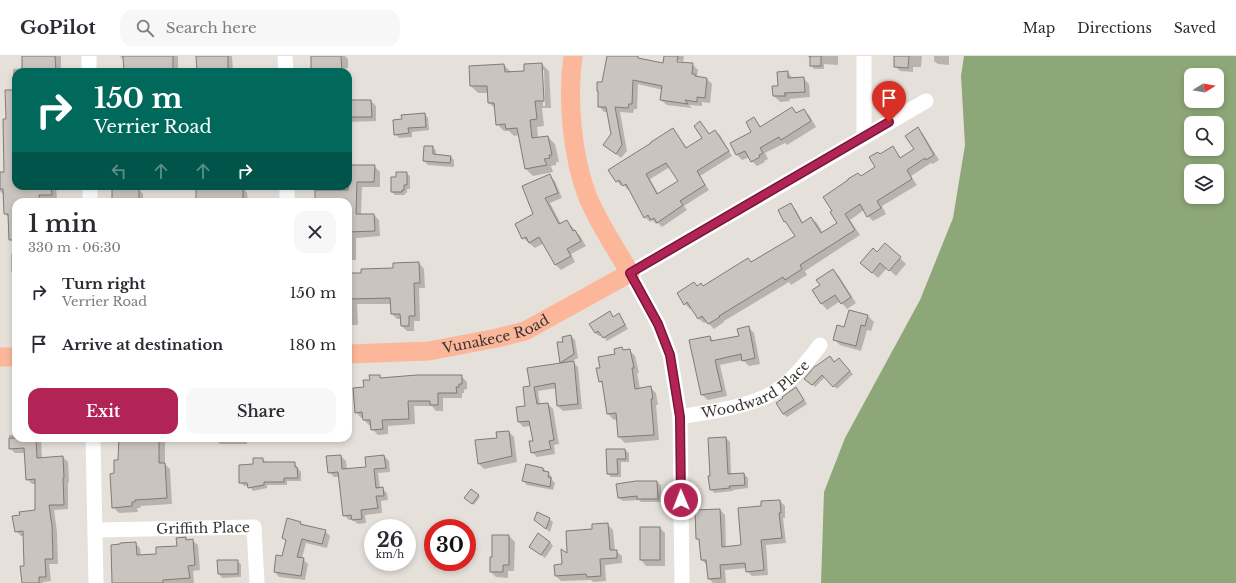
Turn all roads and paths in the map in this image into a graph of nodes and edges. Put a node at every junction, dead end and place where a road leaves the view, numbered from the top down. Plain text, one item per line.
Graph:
1 (89, 56) edge
2 (285, 56) edge
3 (573, 56) edge
4 (864, 56) edge
5 (89, 68) edge
6 (286, 68) edge
7 (926, 101) dead end
8 (864, 137) junction
9 (630, 273) junction
10 (820, 346) dead end
11 (352, 354) edge
12 (0, 357) edge
13 (12, 357) edge
14 (680, 417) junction
15 (93, 442) edge
16 (95, 530) junction
17 (96, 583) edge
18 (257, 583) edge
19 (682, 583) edge

1 - 5 street
2 - 6 street
3 - 9 main road
4 - 8 street
7 - 8 street
8 - 9 street
9 - 11 main road, Vunakece Road
9 - 14 street
10 - 14 street, Woodward Place
12 - 13 main road
14 - 19 street
15 - 16 street
16 - 17 street
16 - 18 street, Griffith Place

